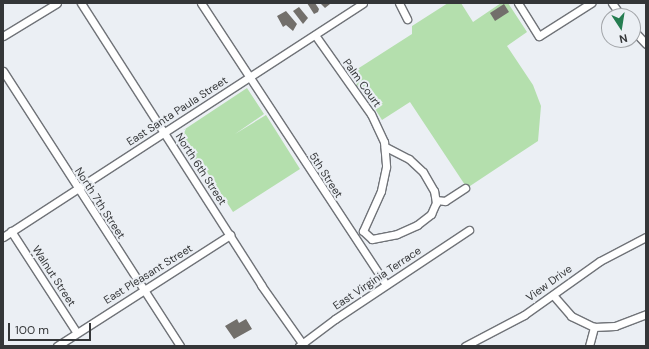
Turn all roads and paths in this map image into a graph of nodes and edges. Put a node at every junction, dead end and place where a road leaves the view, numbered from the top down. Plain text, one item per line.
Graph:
1 (57, 3) edge
2 (81, 3) edge
3 (201, 3) edge
4 (363, 3) edge
5 (399, 3) edge
6 (518, 3) edge
7 (591, 3) edge
8 (406, 20) dead end
9 (315, 35) junction
10 (3, 36) edge
11 (3, 70) edge
12 (250, 76) junction
13 (164, 132) junction
14 (385, 147) junction
15 (78, 188) junction
16 (465, 188) dead end
17 (436, 200) junction
18 (469, 230) dead end
19 (12, 231) junction
20 (230, 235) junction
21 (3, 237) edge
22 (646, 237) edge
23 (386, 285) junction
24 (143, 289) junction
25 (553, 295) junction
26 (646, 314) edge
27 (594, 326) junction
28 (77, 333) junction
29 (302, 345) edge
30 (57, 346) edge
31 (180, 346) edge
32 (465, 346) edge
33 (589, 346) edge

1 - 10 street
2 - 13 street, North 6th Street
3 - 12 street, 5th Street
4 - 9 street, East Santa Paula Street
5 - 8 street
6 - 7 street
9 - 12 street, East Santa Paula Street
9 - 14 street, Palm Court
11 - 15 street, North 7th Street
12 - 13 street, East Santa Paula Street
12 - 23 street, 5th Street
13 - 15 street, East Santa Paula Street
13 - 20 street, North 6th Street
14 - 17 street
14 - 17 street, Palm Court
15 - 19 street, East Santa Paula Street
15 - 24 street, North 7th Street
16 - 17 street
18 - 23 street, East Virginia Terrace
19 - 21 street, East Santa Paula Street
19 - 28 street, Walnut Street
20 - 24 street, East Pleasant Street
20 - 29 street, North 6th Street
22 - 25 street, View Drive
23 - 29 street, East Virginia Terrace
24 - 28 street, East Pleasant Street
24 - 31 street, North 7th Street
25 - 27 street
25 - 32 street, View Drive
26 - 27 street
27 - 33 street
28 - 30 street, East Pleasant Street

